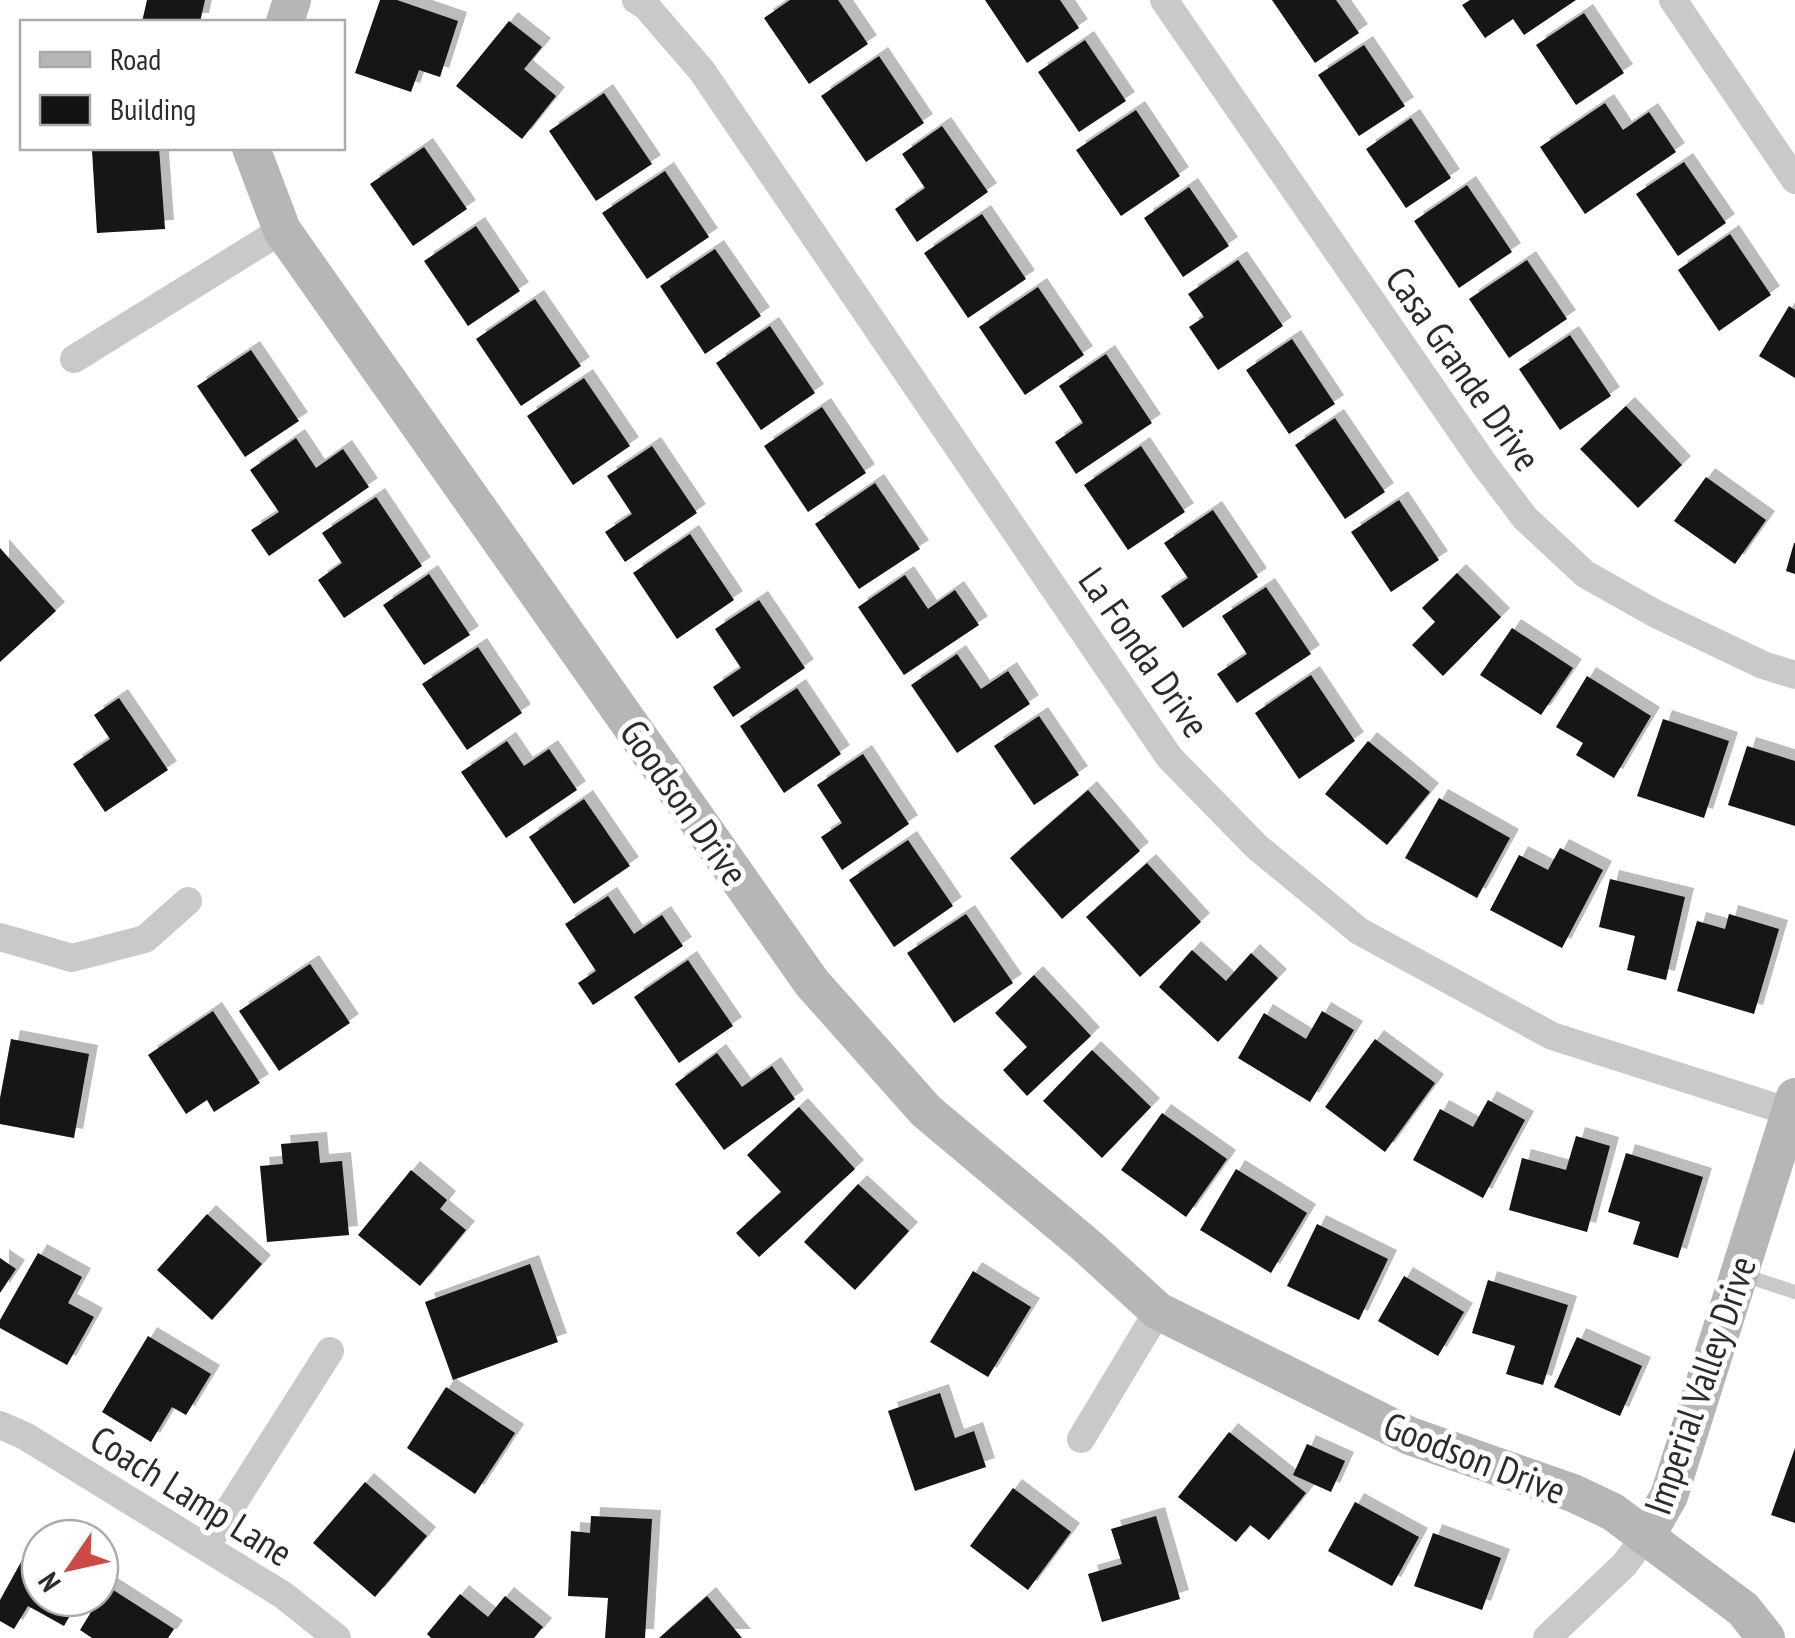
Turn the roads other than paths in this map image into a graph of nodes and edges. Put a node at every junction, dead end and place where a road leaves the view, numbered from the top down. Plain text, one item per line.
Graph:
1 (636, 0) edge
2 (1164, 0) edge
3 (1673, 0) edge
4 (252, 150) edge
5 (1795, 180) edge
6 (282, 230) junction
7 (74, 359) dead end
8 (1795, 675) edge
9 (188, 901) dead end
10 (0, 937) edge
11 (1792, 1105) edge
12 (1738, 1274) junction
13 (1795, 1292) edge
14 (1158, 1312) junction
15 (330, 1350) dead end
16 (0, 1425) edge
17 (1082, 1438) dead end
18 (1646, 1536) junction
19 (206, 1546) junction
20 (338, 1638) edge
21 (1547, 1638) edge
22 (1766, 1638) edge

1 - 11 street, La Fonda Drive
2 - 8 street, Casa Grande Drive
3 - 5 street
4 - 6 street, Goodson Drive
6 - 7 street
6 - 14 street, Goodson Drive
9 - 10 street
11 - 12 street, Imperial Valley Drive
12 - 13 lane
12 - 18 street, Imperial Valley Drive
14 - 17 street
14 - 18 street, Goodson Drive
15 - 19 street
16 - 19 street, Coach Lamp Lane
18 - 21 street, Imperial Valley Drive
18 - 22 street, Goodson Drive
19 - 20 street, Coach Lamp Lane

